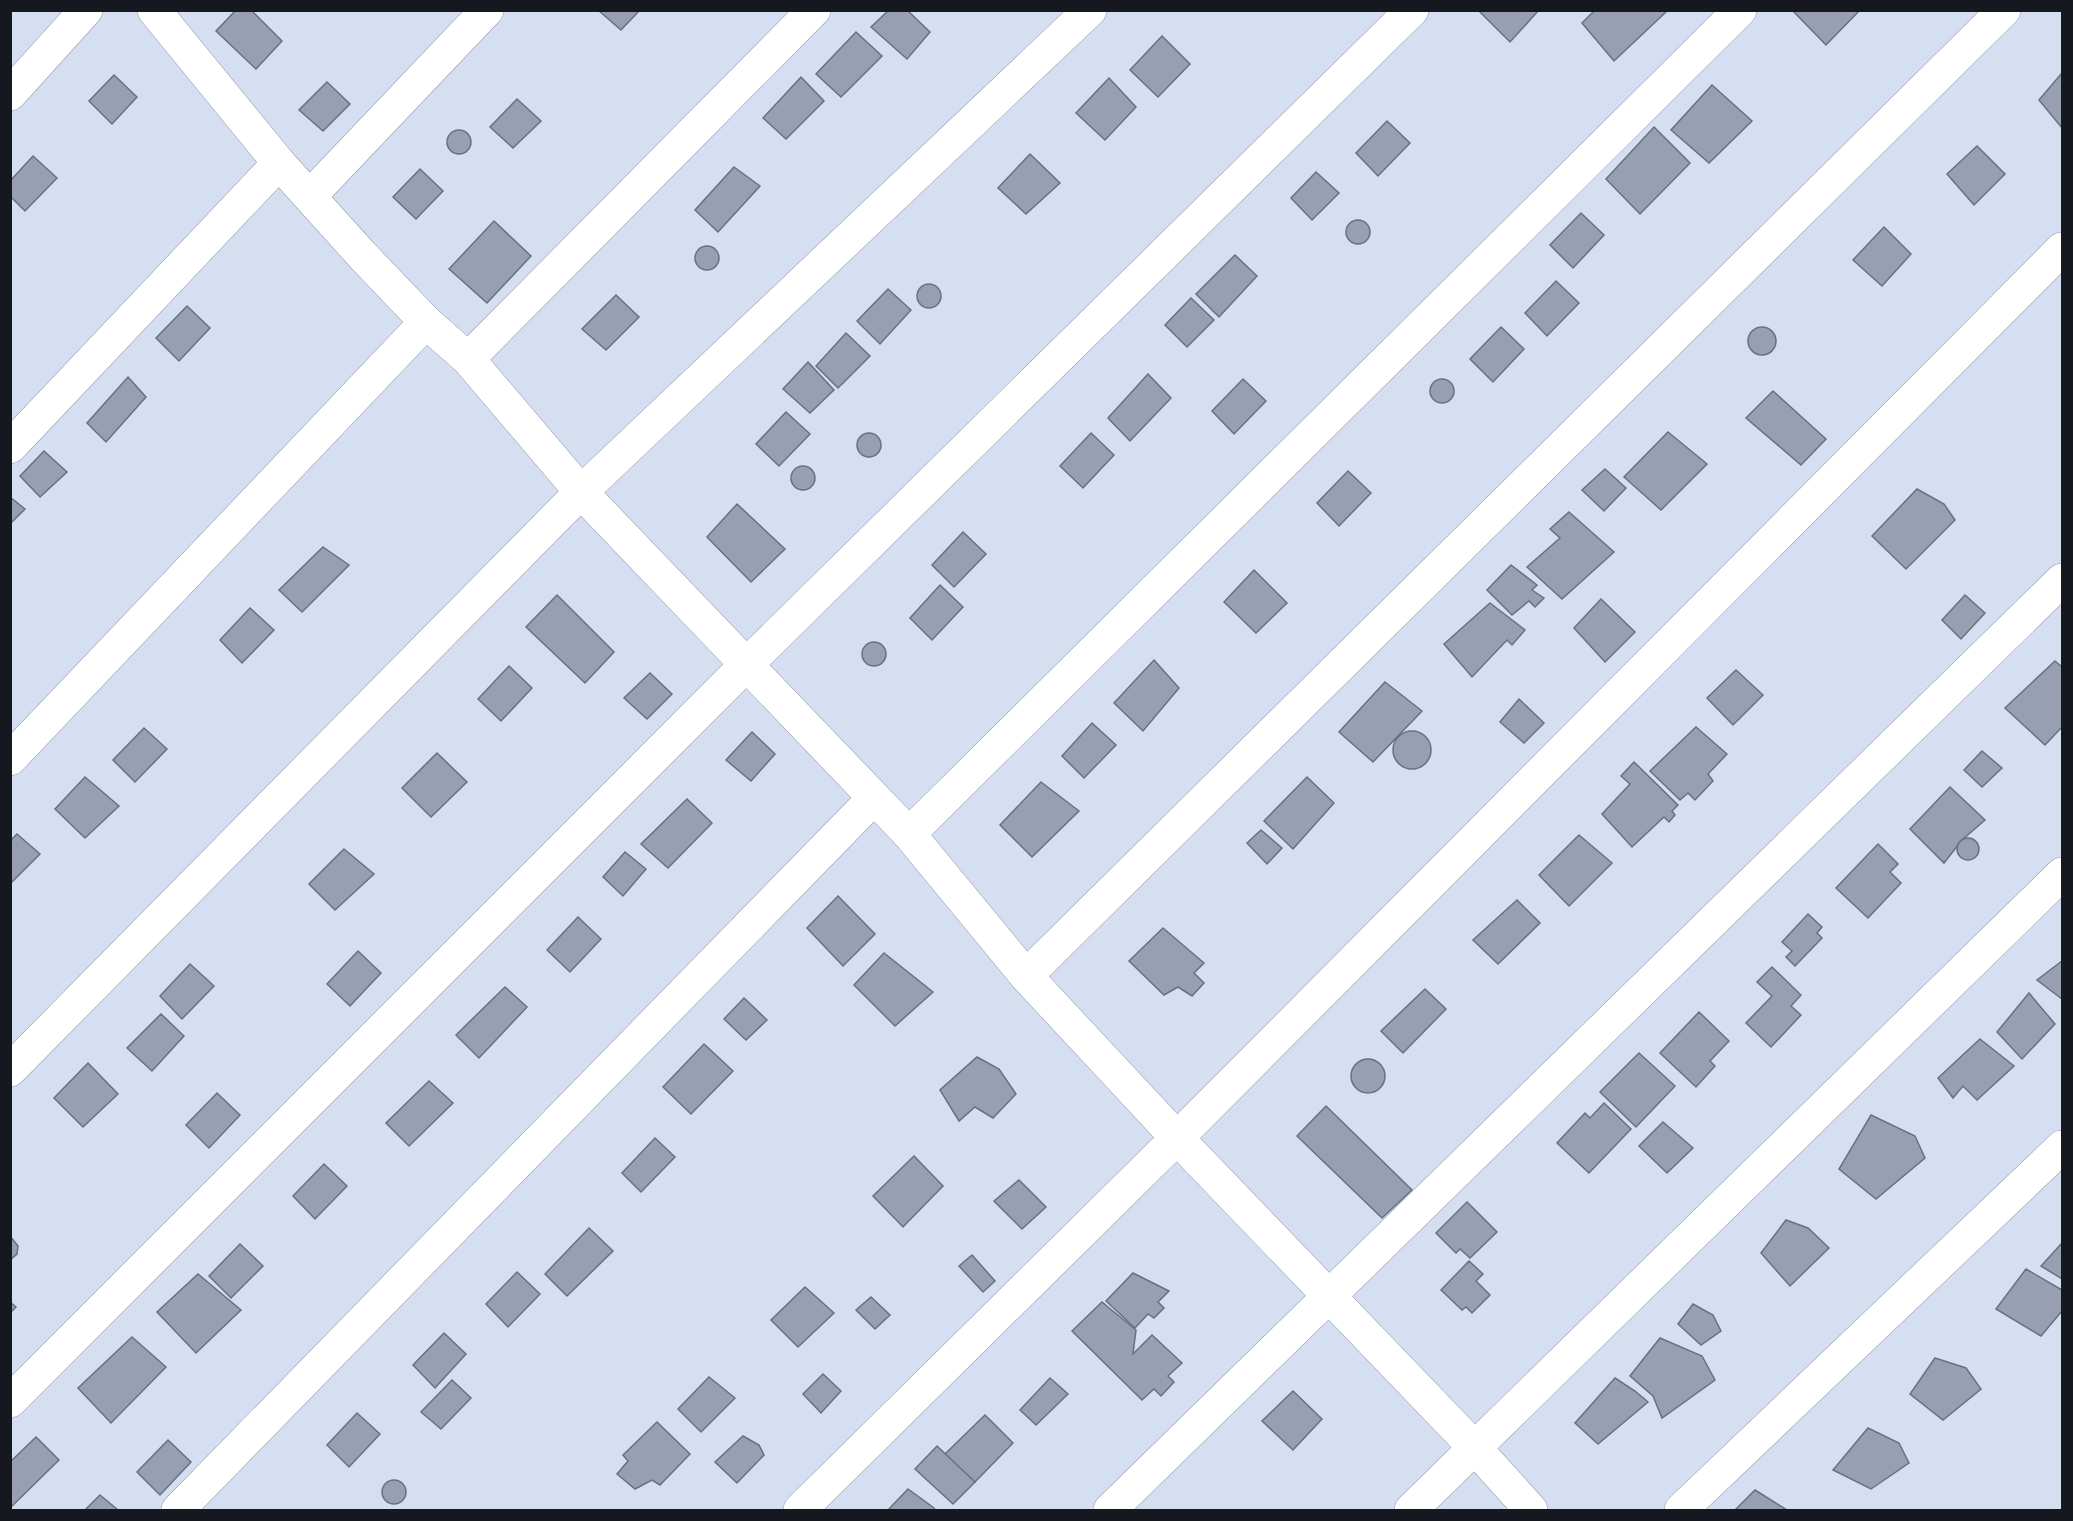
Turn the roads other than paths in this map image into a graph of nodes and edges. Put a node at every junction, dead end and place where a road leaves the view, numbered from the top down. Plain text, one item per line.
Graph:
1 (86, 10) edge
2 (487, 10) edge
3 (814, 10) edge
4 (1090, 10) edge
5 (1412, 10) edge
6 (1740, 10) edge
7 (2004, 10) edge
8 (164, 15) edge
9 (10, 94) edge
10 (279, 163) junction
11 (310, 196) junction
12 (2062, 249) edge
13 (426, 322) junction
14 (468, 360) junction
15 (10, 447) edge
16 (581, 492) junction
17 (2062, 580) edge
18 (746, 665) junction
19 (10, 759) edge
20 (874, 798) junction
21 (909, 834) junction
22 (2062, 874) edge
23 (1026, 976) junction
24 (10, 1070) edge
25 (1177, 1138) junction
26 (2062, 1147) edge
27 (1330, 1294) junction
28 (10, 1401) edge
29 (1475, 1448) junction
30 (178, 1510) edge
31 (800, 1510) edge
32 (1110, 1510) edge
33 (1410, 1510) edge
34 (1531, 1510) edge
35 (1681, 1510) edge

1 - 9 street
2 - 11 street
3 - 14 street
4 - 16 street
5 - 18 street
6 - 21 street
7 - 23 street
8 - 10 street
10 - 11 street
10 - 15 street
11 - 13 street
12 - 25 street
13 - 14 street
13 - 19 street
14 - 16 street
16 - 18 street
16 - 24 street
17 - 27 street
18 - 20 street
18 - 28 street
20 - 21 street
20 - 30 street
21 - 23 street
22 - 29 street
23 - 25 street
25 - 27 street
25 - 31 street
26 - 35 street
27 - 29 street
27 - 32 street
29 - 33 street
29 - 34 street

